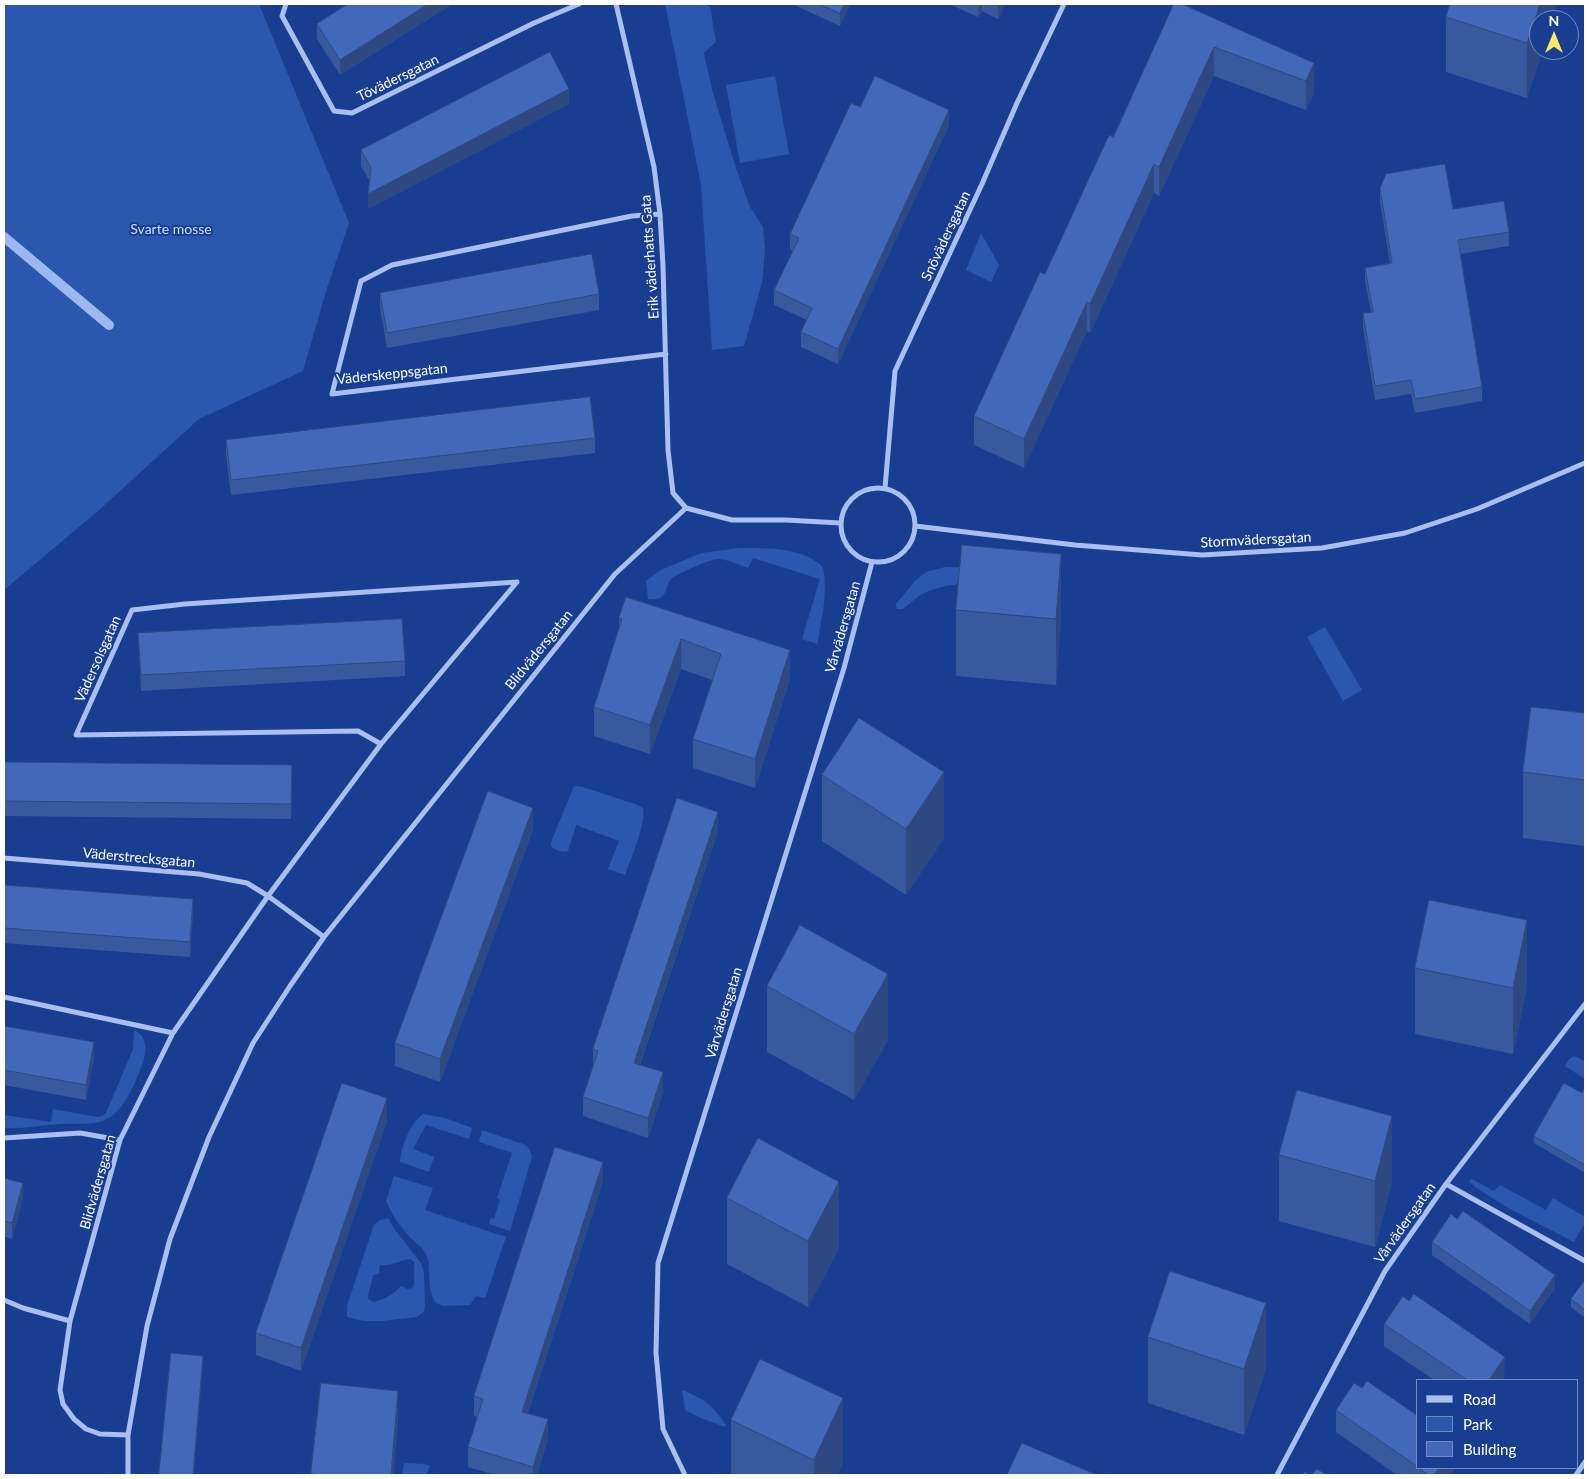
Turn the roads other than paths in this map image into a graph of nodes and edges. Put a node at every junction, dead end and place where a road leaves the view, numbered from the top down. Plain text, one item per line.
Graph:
1 (286, 4) edge
2 (579, 4) edge
3 (616, 4) edge
4 (1064, 4) edge
5 (660, 214) junction
6 (666, 354) junction
7 (1585, 463) edge
8 (885, 488) junction
9 (686, 508) junction
10 (840, 523) junction
11 (915, 526) junction
12 (872, 562) junction
13 (518, 582) joint
14 (381, 744) junction
15 (4, 858) edge
16 (268, 896) junction
17 (324, 937) junction
18 (4, 997) edge
19 (1585, 1004) edge
20 (173, 1033) junction
21 (4, 1138) edge
22 (120, 1140) junction
23 (1446, 1184) junction
24 (1585, 1261) edge
25 (4, 1300) edge
26 (70, 1321) junction
27 (128, 1435) junction
28 (1585, 1462) edge
29 (128, 1475) edge
30 (686, 1475) edge
31 (1277, 1475) edge
32 (1576, 1475) edge

1 - 2 street, Tövädersgatan
3 - 5 street, Erik väderhatts Gata
4 - 8 street, Snövädersgatan
5 - 6 street, Erik väderhatts Gata
5 - 6 street, Väderskeppsgatan
6 - 9 street, Erik väderhatts Gata
7 - 11 street, Stormvädersgatan
8 - 10 street
8 - 11 street
9 - 10 street
9 - 17 street, Blidvädersgatan
10 - 12 street
11 - 12 street
12 - 30 street, Vårvädersgatan
13 - 14 street, Blidvädersgatan
13 - 14 street, Vädersolsgatan
14 - 16 street, Blidvädersgatan
15 - 16 street, Väderstrecksgatan
16 - 17 street
16 - 20 street, Blidvädersgatan
17 - 27 street, Blidvädersgatan
18 - 20 street
19 - 23 street, Vårvädersgatan
20 - 22 street, Blidvädersgatan
21 - 22 street
22 - 26 street, Blidvädersgatan
23 - 24 street
23 - 31 street, Vårvädersgatan
25 - 26 street
26 - 27 street, Blidvädersgatan
27 - 29 street, Blidvädersgatan
28 - 32 street

